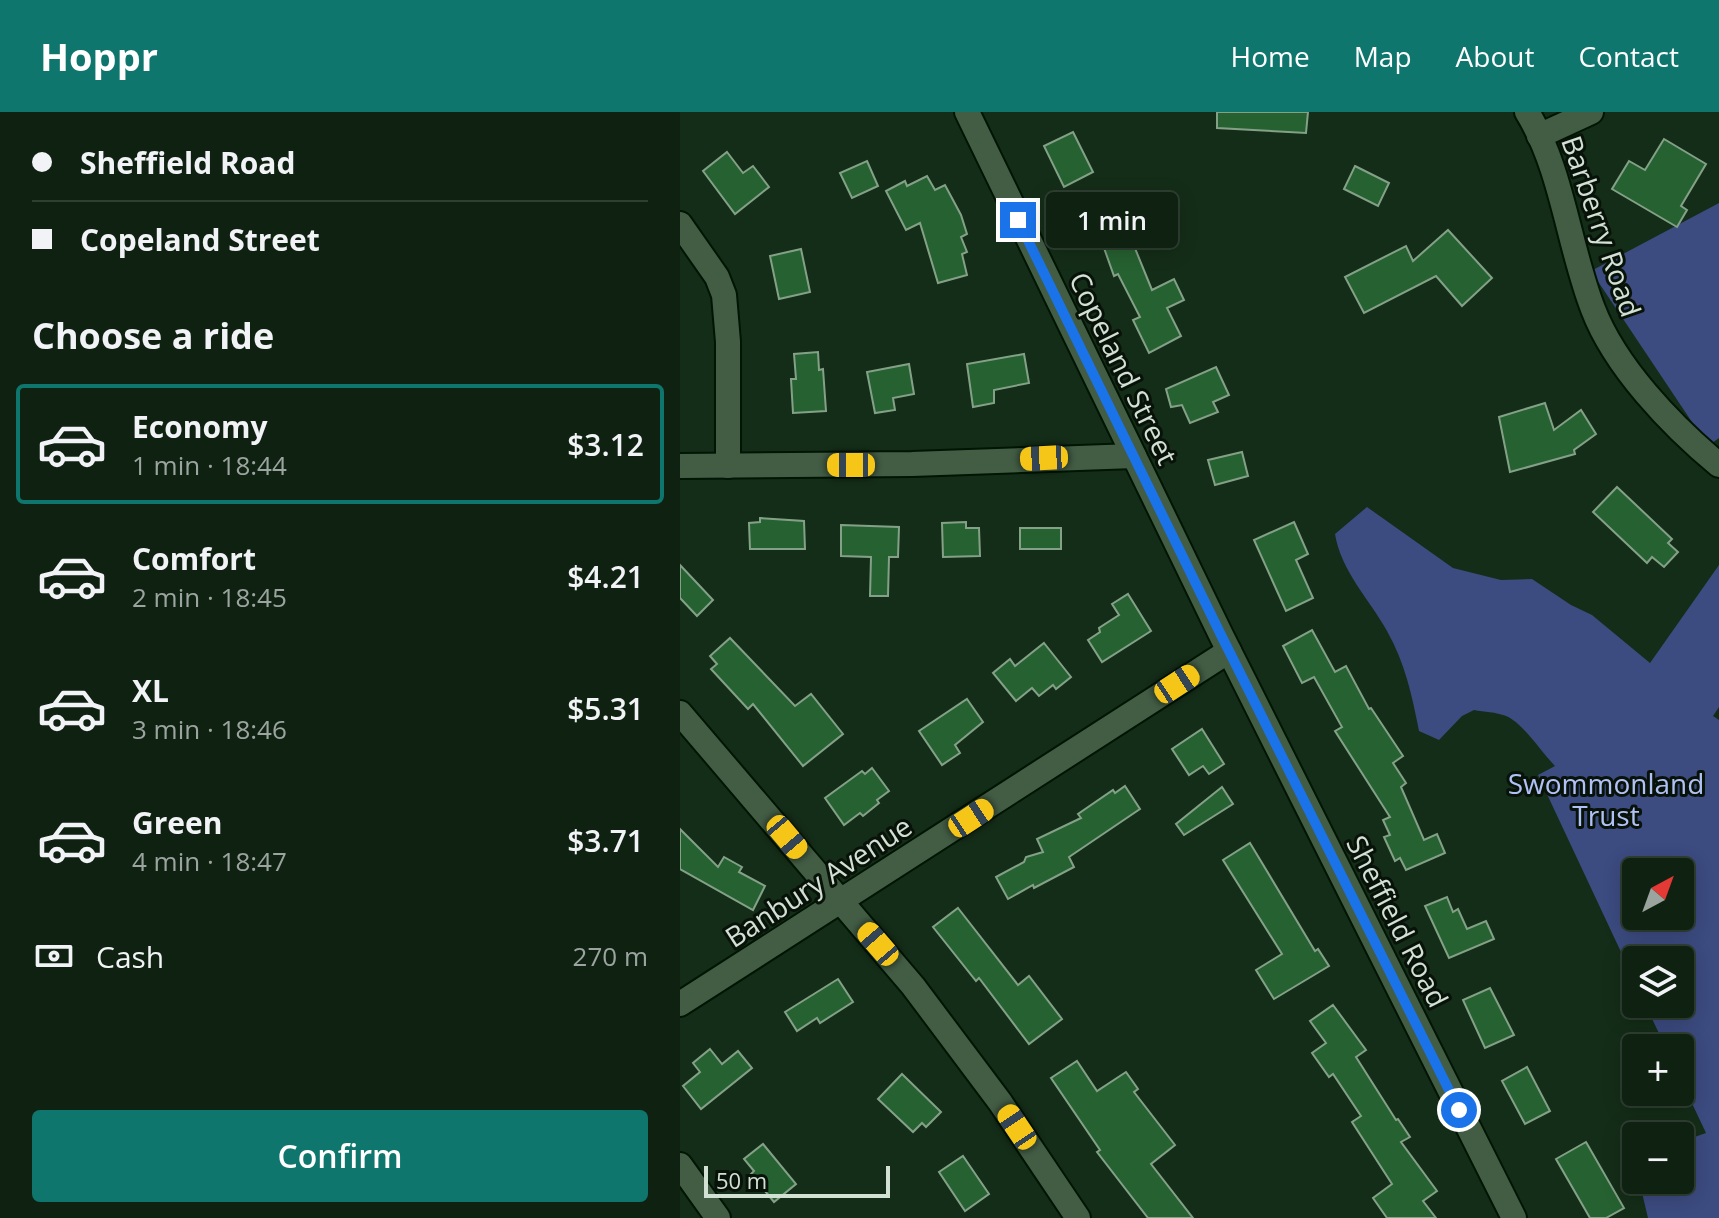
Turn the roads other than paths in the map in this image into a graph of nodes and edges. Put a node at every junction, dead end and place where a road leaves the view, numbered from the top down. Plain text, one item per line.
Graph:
1 (967, 112) edge
2 (1527, 112) edge
3 (1591, 112) edge
4 (1539, 136) junction
5 (680, 224) edge
6 (1134, 456) junction
7 (1719, 465) edge
8 (680, 466) edge
9 (728, 466) junction
10 (1229, 651) junction
11 (680, 713) edge
12 (842, 902) junction
13 (680, 1004) edge
14 (680, 1165) edge
15 (718, 1218) edge
16 (1078, 1218) edge
17 (1514, 1218) edge

1 - 6 street, Copeland Street
2 - 4 street, Barberry Road
3 - 4 street
4 - 7 street, Barberry Road
5 - 9 street
6 - 9 street
6 - 10 street, Copeland Street
8 - 9 street
10 - 12 street, Banbury Avenue
10 - 17 street, Sheffield Road
11 - 12 street
12 - 13 street, Banbury Avenue
12 - 16 street
14 - 15 street

